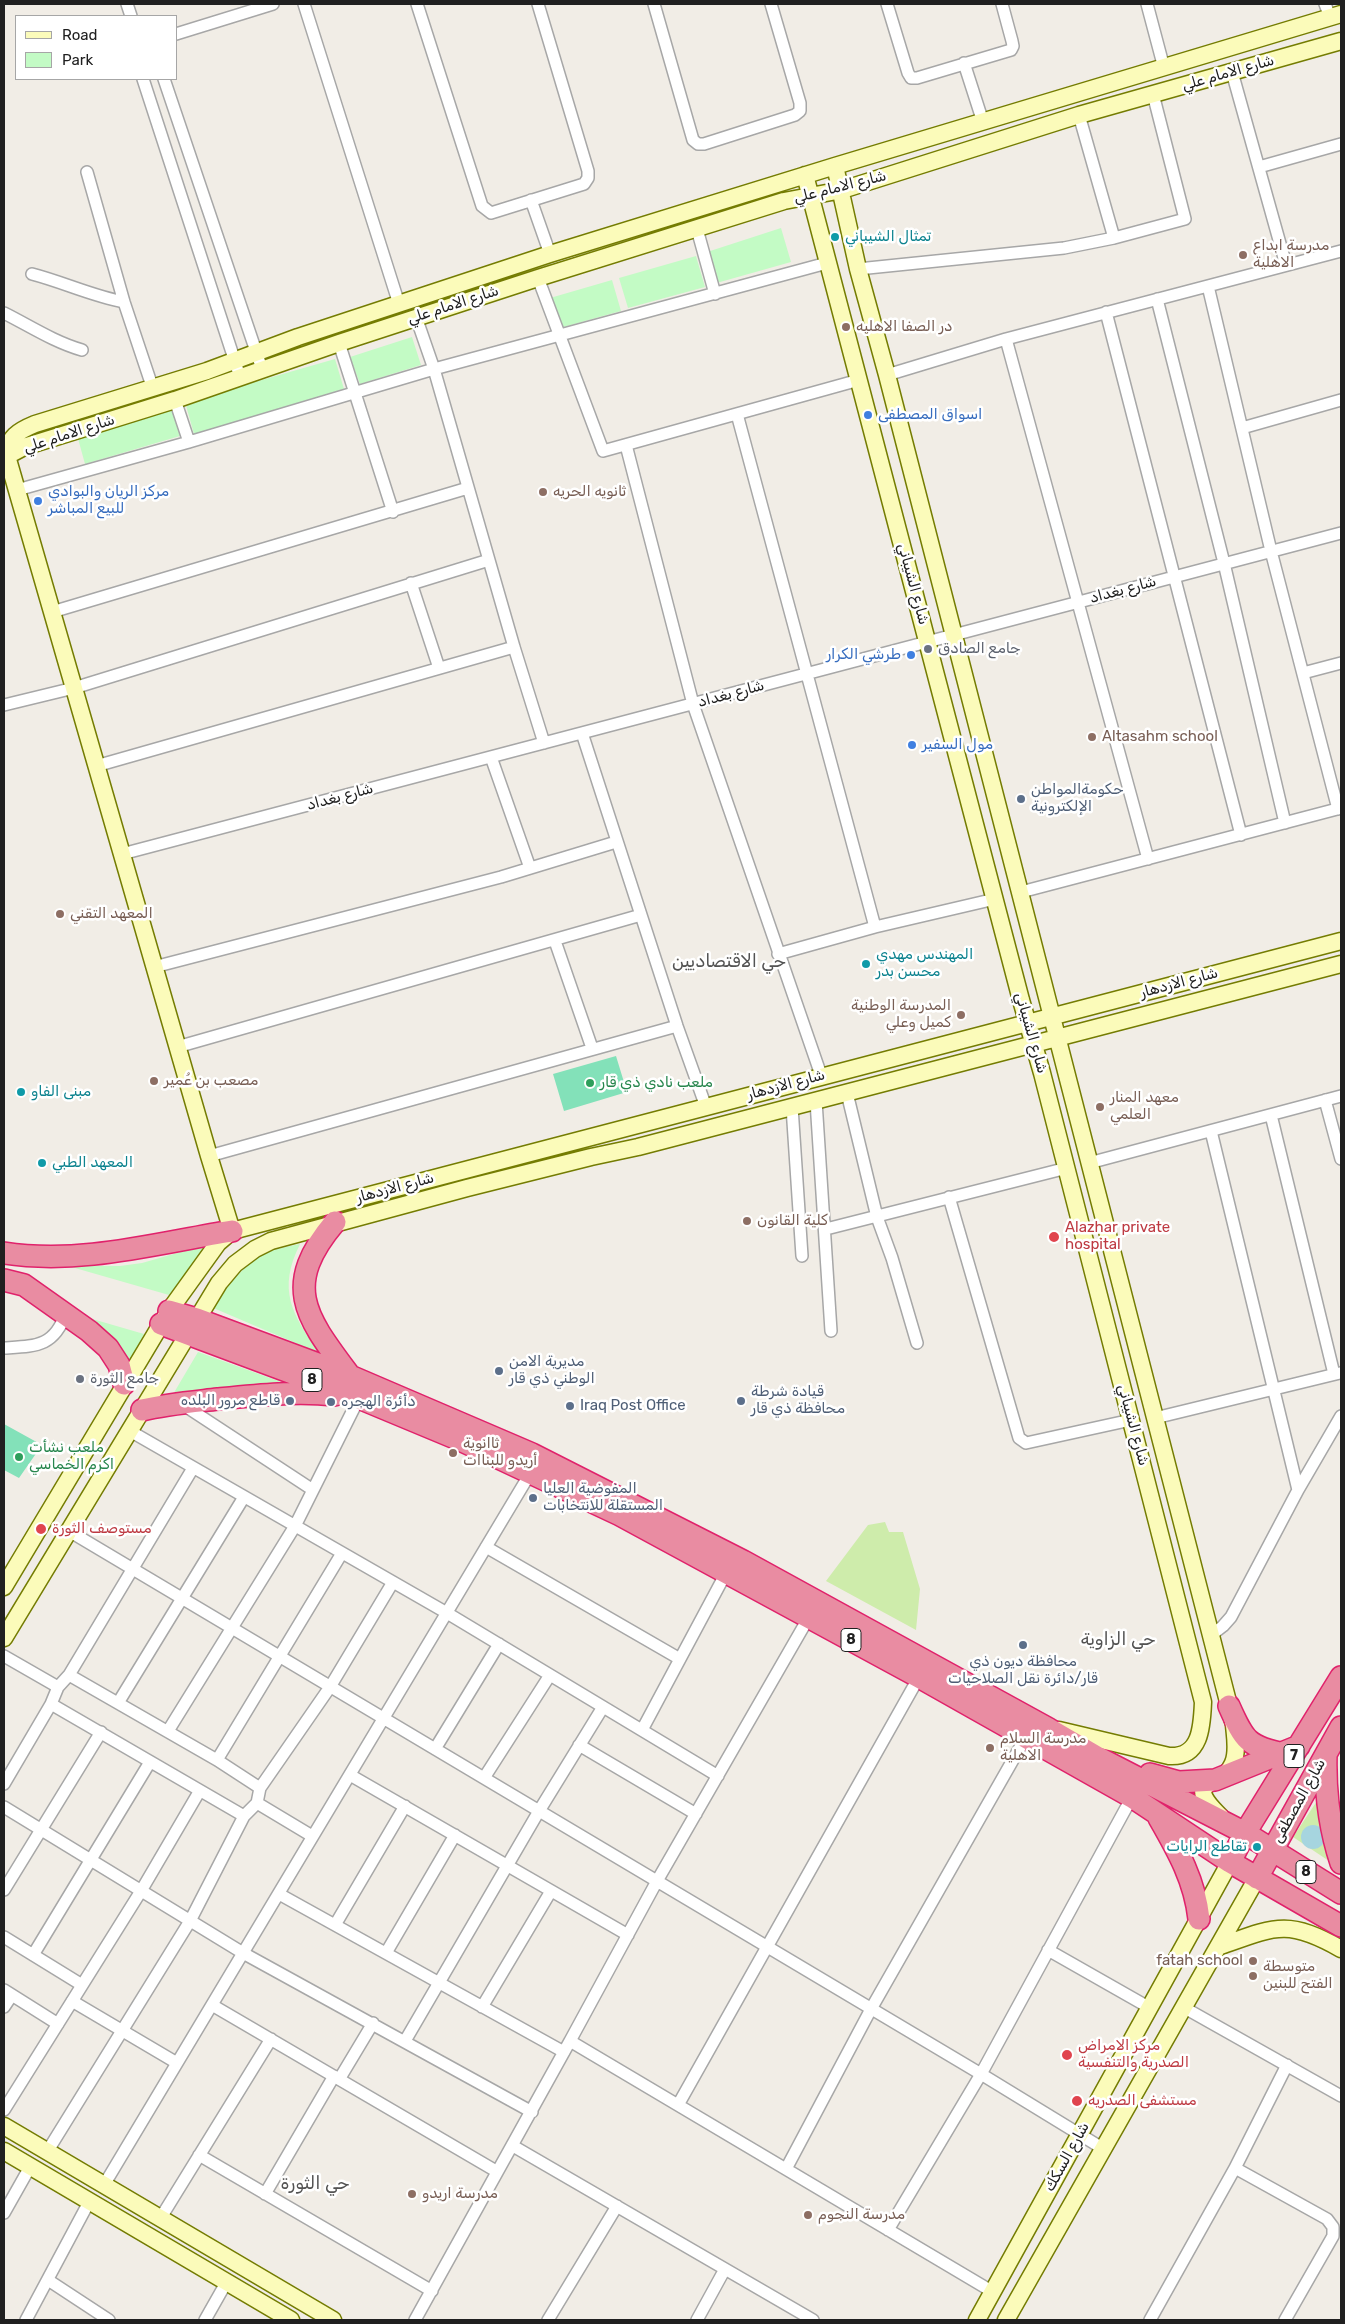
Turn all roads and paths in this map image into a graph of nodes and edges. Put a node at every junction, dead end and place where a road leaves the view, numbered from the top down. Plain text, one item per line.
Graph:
1 (273, 4) edge
2 (304, 4) edge
3 (417, 4) edge
4 (538, 4) edge
5 (654, 4) edge
6 (771, 4) edge
7 (887, 4) edge
8 (1002, 4) edge
9 (1147, 4) edge
10 (1332, 12) edge
11 (178, 33) edge
12 (1341, 41) edge
13 (964, 63) junction
14 (1164, 68) junction
15 (1232, 72) junction
16 (143, 80) edge
17 (164, 80) edge
18 (1153, 94) junction
19 (1079, 115) junction
20 (982, 122) junction
21 (1341, 144) edge
22 (835, 166) junction
23 (1259, 168) junction
24 (87, 172) dead end
25 (805, 174) junction
26 (842, 190) junction
27 (810, 196) junction
28 (531, 200) junction
29 (697, 229) junction
30 (1114, 238) junction
31 (1341, 251) edge
32 (550, 254) junction
33 (827, 263) junction
34 (1286, 265) junction
35 (858, 269) junction
36 (32, 274) dead end
37 (538, 278) junction
38 (1208, 286) junction
39 (715, 294) junction
40 (1157, 299) junction
41 (124, 302) junction
42 (399, 304) junction
43 (1106, 312) junction
44 (4, 313) edge
45 (416, 317) junction
46 (560, 336) junction
47 (1006, 339) junction
48 (339, 343) junction
49 (82, 350) dead end
50 (257, 352) junction
51 (236, 360) junction
52 (262, 369) junction
53 (434, 369) junction
54 (887, 375) junction
55 (240, 376) junction
56 (859, 380) junction
57 (153, 388) junction
58 (356, 392) junction
59 (175, 400) junction
60 (1341, 400) edge
61 (737, 414) junction
62 (1242, 428) junction
63 (9, 434) edge
64 (189, 442) junction
65 (626, 445) junction
66 (5, 457) edge
67 (468, 488) junction
68 (16, 490) junction
69 (393, 512) junction
70 (1341, 533) edge
71 (1271, 551) junction
72 (489, 560) junction
73 (1224, 563) junction
74 (1174, 577) junction
75 (411, 583) junction
76 (1079, 602) junction
77 (52, 612) junction
78 (954, 634) junction
79 (928, 640) junction
80 (514, 647) junction
81 (1341, 663) edge
82 (439, 668) junction
83 (808, 673) junction
84 (1303, 673) junction
85 (74, 688) junction
86 (693, 704) junction
87 (4, 705) edge
88 (582, 733) junction
89 (544, 743) junction
90 (491, 757) junction
91 (96, 766) junction
92 (1340, 809) edge
93 (1285, 823) junction
94 (1242, 835) junction
95 (616, 842) junction
96 (122, 854) junction
97 (1148, 859) junction
98 (530, 868) junction
99 (1021, 892) junction
100 (995, 899) junction
101 (641, 915) junction
102 (875, 927) junction
103 (555, 941) junction
104 (1341, 941) edge
105 (778, 954) junction
106 (1341, 964) edge
107 (154, 967) junction
108 (1051, 1017) junction
109 (1027, 1022) junction
110 (677, 1026) junction
111 (1057, 1040) junction
112 (1033, 1045) junction
113 (177, 1047) junction
114 (592, 1048) junction
115 (821, 1075) junction
116 (848, 1093) junction
117 (1341, 1096) edge
118 (816, 1100) junction
119 (1325, 1100) junction
120 (706, 1107) junction
121 (792, 1107) junction
122 (1271, 1115) junction
123 (1211, 1131) junction
124 (586, 1137) junction
125 (209, 1156) junction
126 (591, 1157) junction
127 (1341, 1159) edge
128 (1089, 1163) junction
129 (1067, 1168) junction
130 (949, 1197) junction
131 (877, 1217) junction
132 (335, 1222) junction
133 (826, 1229) junction
134 (232, 1231) junction
135 (4, 1253) edge
136 (802, 1256) dead end
137 (14, 1282) edge
138 (66, 1313) junction
139 (165, 1318) junction
140 (193, 1326) junction
141 (831, 1331) dead end
142 (917, 1343) dead end
143 (4, 1348) edge
144 (1338, 1373) edge
145 (350, 1376) junction
146 (124, 1384) junction
147 (1273, 1388) junction
148 (359, 1398) junction
149 (180, 1403) junction
150 (142, 1410) junction
151 (1341, 1416) edge
152 (1156, 1418) junction
153 (1131, 1420) junction
154 (130, 1431) junction
155 (193, 1468) junction
156 (531, 1472) junction
157 (313, 1490) junction
158 (1298, 1490) junction
159 (244, 1497) junction
160 (1180, 1513) junction
161 (1157, 1519) junction
162 (295, 1526) junction
163 (69, 1531) junction
164 (486, 1547) junction
165 (342, 1553) junction
166 (726, 1564) junction
167 (132, 1569) junction
168 (6, 1580) edge
169 (393, 1582) junction
170 (183, 1599) junction
171 (447, 1613) junction
172 (809, 1617) junction
173 (231, 1628) junction
174 (1210, 1636) junction
175 (4, 1638) edge
176 (499, 1644) junction
177 (4, 1656) edge
178 (280, 1657) junction
179 (680, 1659) junction
180 (69, 1675) junction
181 (550, 1675) junction
182 (919, 1677) junction
183 (1341, 1678) edge
184 (58, 1687) junction
185 (330, 1687) junction
186 (118, 1703) junction
187 (51, 1704) junction
188 (1229, 1706) junction
189 (603, 1707) junction
190 (384, 1719) junction
191 (1341, 1727) edge
192 (1049, 1729) junction
193 (642, 1730) junction
194 (168, 1731) junction
195 (100, 1732) junction
196 (1026, 1737) junction
197 (580, 1745) junction
198 (435, 1749) junction
199 (1292, 1750) junction
200 (1326, 1752) junction
201 (1097, 1757) junction
202 (217, 1760) junction
203 (150, 1762) junction
204 (350, 1775) junction
205 (718, 1776) junction
206 (484, 1778) junction
207 (1215, 1780) junction
208 (4, 1784) edge
209 (260, 1788) junction
210 (199, 1792) junction
211 (1132, 1797) junction
212 (257, 1803) junction
213 (405, 1806) junction
214 (4, 1807) edge
215 (539, 1811) junction
216 (1157, 1813) junction
217 (696, 1814) junction
218 (244, 1816) junction
219 (1237, 1829) junction
220 (41, 1830) junction
221 (455, 1835) junction
222 (312, 1836) junction
223 (1272, 1850) junction
224 (90, 1860) junction
225 (1230, 1862) junction
226 (1341, 1863) edge
227 (508, 1866) junction
228 (1257, 1878) junction
229 (657, 1882) junction
230 (4, 1890) edge
231 (141, 1891) junction
232 (551, 1891) junction
233 (1341, 1893) edge
234 (279, 1894) junction
235 (1199, 1919) junction
236 (190, 1921) junction
237 (335, 1925) junction
238 (1341, 1926) edge
239 (628, 1935) junction
240 (4, 1937) edge
241 (767, 1947) junction
242 (1218, 1947) junction
243 (1341, 1949) edge
244 (1048, 1950) junction
245 (243, 1953) junction
246 (386, 1954) junction
247 (33, 1955) junction
248 (438, 1982) junction
249 (82, 1985) junction
250 (8, 1993) edge
251 (72, 2001) junction
252 (212, 2005) junction
253 (4, 2007) edge
254 (482, 2007) junction
255 (1183, 2007) junction
256 (871, 2008) junction
257 (1150, 2008) junction
258 (373, 2023) junction
259 (58, 2024) junction
260 (122, 2030) junction
261 (271, 2039) junction
262 (405, 2041) junction
263 (570, 2041) junction
264 (564, 2052) junction
265 (177, 2063) junction
266 (1287, 2065) junction
267 (981, 2074) junction
268 (337, 2077) junction
269 (1341, 2096) edge
270 (678, 2105) junction
271 (4, 2110) edge
272 (532, 2112) junction
273 (4, 2126) edge
274 (1080, 2135) junction
275 (513, 2146) junction
276 (1102, 2148) junction
277 (4, 2152) edge
278 (47, 2152) junction
279 (199, 2155) junction
280 (30, 2167) junction
281 (1235, 2168) junction
282 (786, 2169) junction
283 (496, 2171) junction
284 (104, 2185) junction
285 (265, 2194) junction
286 (89, 2202) junction
287 (617, 2206) junction
288 (4, 2213) edge
289 (160, 2218) junction
290 (888, 2230) junction
291 (725, 2269) junction
292 (48, 2280) junction
293 (226, 2283) junction
294 (432, 2291) junction
295 (993, 2292) junction
296 (26, 2320) edge
297 (109, 2320) edge
298 (205, 2320) edge
299 (291, 2320) edge
300 (333, 2320) edge
301 (415, 2320) edge
302 (548, 2320) edge
303 (697, 2320) edge
304 (813, 2320) edge
305 (977, 2320) edge
306 (1006, 2320) edge
307 (1150, 2320) edge
308 (1285, 2320) edge

1 - 11 street
2 - 42 street
3 - 28 street
4 - 28 street
5 - 6 street
7 - 13 street
8 - 13 street
9 - 14 street
10 - 14 main road, شارع الامام علي
12 - 15 main road, شارع الامام علي
13 - 20 street
14 - 20 main road, شارع الامام علي
15 - 18 main road, شارع الامام علي
15 - 23 street
16 - 51 street
17 - 50 street
18 - 19 main road, شارع الامام علي
18 - 30 street
19 - 26 main road, شارع الامام علي
19 - 30 street
20 - 22 main road, شارع الامام علي
21 - 23 street
22 - 25 main road, شارع الامام علي
22 - 26 main road, شارع الشيباني
23 - 34 street
24 - 41 street
25 - 27 main road, شارع الشيباني
25 - 32 main road, شارع الامام علي
26 - 27 main road, شارع الامام علي
26 - 35 main road, شارع الشيباني
27 - 29 main road, شارع الامام علي
27 - 33 main road, شارع الشيباني
28 - 32 street
29 - 37 main road, شارع الامام علي
29 - 39 street
30 - 35 street
31 - 34 street
32 - 42 main road, شارع الامام علي
33 - 39 street
33 - 56 main road, شارع الشيباني
34 - 38 street
35 - 54 main road, شارع الشيباني
36 - 41 street
37 - 45 main road, شارع الامام علي
37 - 46 street
38 - 40 street
38 - 62 street
39 - 46 street
40 - 43 street
40 - 73 street
41 - 57 street
42 - 50 main road, شارع الامام علي
43 - 47 street
43 - 74 street
44 - 49 street
45 - 48 main road, شارع الامام علي
45 - 53 street
46 - 53 street
46 - 65 street
47 - 54 street
47 - 76 street
48 - 52 main road, شارع الامام علي
48 - 58 street
50 - 51 main road, شارع الامام علي
50 - 52 street
51 - 55 street
51 - 57 main road, شارع الامام علي
52 - 55 main road, شارع الامام علي
53 - 58 street
53 - 67 street
54 - 78 main road, شارع الشيباني
55 - 59 main road, شارع الامام علي
56 - 61 street
56 - 79 main road, شارع الشيباني
57 - 63 main road, شارع الامام علي
58 - 64 street
58 - 69 street
59 - 64 street
59 - 66 main road, شارع الامام علي
60 - 62 street
61 - 65 street
61 - 83 street
62 - 71 street
63 - 66 main road, شارع الامام علي
64 - 68 street
65 - 86 street
66 - 68 main road
67 - 69 street
67 - 72 street
68 - 77 main road
69 - 77 street
70 - 71 street, شارع بغداد
71 - 73 street, شارع بغداد
71 - 84 street
72 - 75 street
72 - 80 street
73 - 74 street, شارع بغداد
73 - 93 street
74 - 76 street, شارع بغداد
74 - 94 street
75 - 82 street
75 - 85 street
76 - 78 street, شارع بغداد
76 - 97 street
77 - 85 main road
78 - 79 street, شارع بغداد
78 - 99 main road, شارع الشيباني
79 - 83 street, شارع بغداد
79 - 100 main road, شارع الشيباني
80 - 82 street
80 - 89 street
81 - 84 street
82 - 91 street
83 - 86 street, شارع بغداد
83 - 102 street
84 - 92 street
85 - 87 street
85 - 91 main road
86 - 88 street, شارع بغداد
86 - 105 street
88 - 89 street, شارع بغداد
88 - 95 street
89 - 90 street, شارع بغداد
90 - 96 street, شارع بغداد
90 - 98 street
91 - 96 main road
92 - 93 street
93 - 94 street
94 - 97 street
95 - 98 street
95 - 101 street
96 - 107 main road
97 - 99 street
98 - 107 street
99 - 108 main road, شارع الشيباني
100 - 102 street
100 - 109 main road, شارع الشيباني
101 - 103 street
101 - 110 street
102 - 105 street
103 - 113 street
103 - 114 street
104 - 108 main road, شارع الازدهار
105 - 115 street
106 - 111 main road, شارع الازدهار
107 - 113 main road
108 - 109 main road, شارع الازدهار
108 - 111 main road, شارع الشيباني
109 - 112 main road, شارع الشيباني
109 - 115 main road, شارع الازدهار
110 - 114 street
110 - 120 street
111 - 112 main road, شارع الازدهار
111 - 128 main road, شارع الشيباني
112 - 116 main road, شارع الازدهار
112 - 129 main road, شارع الشيباني
113 - 125 main road
114 - 125 street
115 - 120 main road, شارع الازدهار
116 - 118 main road, شارع الازدهار
116 - 131 street
117 - 119 street
118 - 121 main road, شارع الازدهار
118 - 133 street
119 - 122 street
119 - 127 street
120 - 124 main road, شارع الازدهار
121 - 126 main road, شارع الازدهار
121 - 136 street
122 - 123 street
122 - 144 street
123 - 128 street
123 - 147 street
124 - 126 main road
124 - 134 main road, شارع الازدهار
125 - 134 main road
126 - 132 main road, شارع الازدهار
128 - 152 main road, شارع الشيباني
129 - 130 street
129 - 153 main road, شارع الشيباني
130 - 131 street
130 - 153 street
131 - 133 street
131 - 142 street
132 - 140 main road, شارع الازدهار
132 - 145 highway
133 - 141 street
134 - 135 highway
134 - 139 main road
137 - 138 highway
138 - 143 street
138 - 146 highway
139 - 140 highway, 8
139 - 146 main road
140 - 145 highway, 8
140 - 148 highway, 8
140 - 150 main road, شارع الازدهار
144 - 147 street
145 - 166 highway, 8
146 - 168 main road
147 - 152 street
147 - 158 street
148 - 149 highway
148 - 156 highway, 8
148 - 157 street
149 - 150 highway
149 - 157 street
150 - 154 main road, شارع الازدهار
151 - 158 street
152 - 160 main road, شارع الشيباني
153 - 161 main road, شارع الشيباني
154 - 155 street
154 - 163 main road, شارع الازدهار
155 - 159 street
155 - 167 street
156 - 164 street
156 - 166 highway, 8
157 - 162 street
158 - 174 street
159 - 162 street
159 - 170 street
160 - 161 main road
160 - 174 main road, شارع الشيباني
161 - 192 main road, شارع الشيباني
162 - 165 street
162 - 173 street
163 - 167 street
163 - 175 main road, شارع الازدهار
164 - 171 street
164 - 179 street
165 - 169 street
165 - 178 street
166 - 172 highway, 8
166 - 179 street
166 - 192 highway, 8
167 - 170 street
167 - 180 street
169 - 171 street
169 - 185 street
170 - 173 street
170 - 186 street
171 - 176 street
171 - 190 street
172 - 182 highway, 8
172 - 205 street
173 - 178 street
173 - 194 street
174 - 188 main road, شارع الشيباني
176 - 181 street
176 - 198 street
177 - 184 street
178 - 185 street
178 - 202 street
179 - 193 street
180 - 184 street
180 - 186 street
181 - 189 street
181 - 206 street
182 - 196 highway, 8
182 - 241 street
183 - 199 highway, شارع المصطفى / 7
184 - 187 street
185 - 190 street
185 - 209 street
186 - 194 street
187 - 195 street
187 - 208 street
188 - 199 highway
188 - 207 main road, شارع الشيباني
189 - 193 street
189 - 197 street
190 - 198 street
190 - 204 street
191 - 200 highway, شارع المصطفى / 7
192 - 201 highway, 8
193 - 205 street
194 - 202 street
195 - 203 street
195 - 220 street
196 - 211 highway, 8
196 - 256 street
197 - 215 street
197 - 217 street
198 - 206 street
199 - 207 highway
199 - 219 highway, شارع المصطفى / 7
200 - 223 highway, شارع المصطفى / 7
200 - 226 highway
201 - 207 highway
201 - 219 highway, 8
202 - 209 street
203 - 210 street
203 - 224 street
204 - 213 street
204 - 222 street
205 - 217 street
206 - 215 street
207 - 219 main road
209 - 212 street
210 - 218 street
210 - 231 street
211 - 216 highway, 8
211 - 244 street
212 - 218 street
212 - 222 street
213 - 221 street
213 - 237 street
214 - 220 street
215 - 227 street
215 - 229 street
216 - 225 highway, 8
216 - 235 highway
217 - 229 street
218 - 236 street
219 - 223 highway, 8
219 - 225 highway, 7
220 - 224 street
220 - 230 street
221 - 227 street
221 - 246 street
222 - 234 street
223 - 228 highway, 7
223 - 233 highway, 8
224 - 231 street
224 - 247 street
225 - 228 highway, 8
225 - 235 main road, شارع السكك
227 - 232 street
227 - 248 street
228 - 238 highway, 8
228 - 242 main road, شارع السكك
229 - 239 street
229 - 241 street
231 - 236 street
231 - 249 street
232 - 239 street
232 - 254 street
234 - 237 street
234 - 245 street
235 - 257 main road, شارع السكك
236 - 245 street
236 - 260 street
237 - 246 street
239 - 263 street
240 - 247 street
241 - 256 street
241 - 270 street
242 - 243 main road
242 - 255 main road, شارع السكك
244 - 257 street
244 - 267 street
245 - 252 street
245 - 258 street
246 - 248 street
247 - 249 street
248 - 254 street
248 - 262 street
249 - 251 street
250 - 253 street
250 - 259 street
251 - 259 street
251 - 260 street
252 - 261 street
252 - 265 street
254 - 264 street
255 - 266 street
255 - 276 main road, شارع السكك
256 - 267 street
256 - 282 street
257 - 274 main road, شارع السكك
258 - 262 street
258 - 268 street
259 - 271 street
260 - 265 street
260 - 278 street
261 - 268 street
261 - 279 street
262 - 272 street
263 - 264 street
263 - 270 street
264 - 272 street
265 - 284 street
266 - 269 street
266 - 281 street
267 - 274 street
267 - 290 street
268 - 283 street
268 - 285 street
270 - 282 street
272 - 275 street
273 - 278 main road
274 - 276 street
274 - 295 main road, شارع السكك
275 - 283 street
275 - 287 street
276 - 306 main road, شارع السكك
277 - 280 main road
278 - 284 main road
279 - 285 street
279 - 289 street
280 - 286 main road
280 - 288 street
281 - 307 street
281 - 308 street
282 - 290 street
283 - 294 street
284 - 289 main road
285 - 294 street
286 - 292 street
286 - 293 main road
287 - 291 street
287 - 302 street
289 - 300 main road
290 - 295 street
291 - 303 street
291 - 304 street
292 - 296 street
292 - 297 street
293 - 298 street
293 - 299 main road
294 - 301 street
295 - 305 main road, شارع السكك

